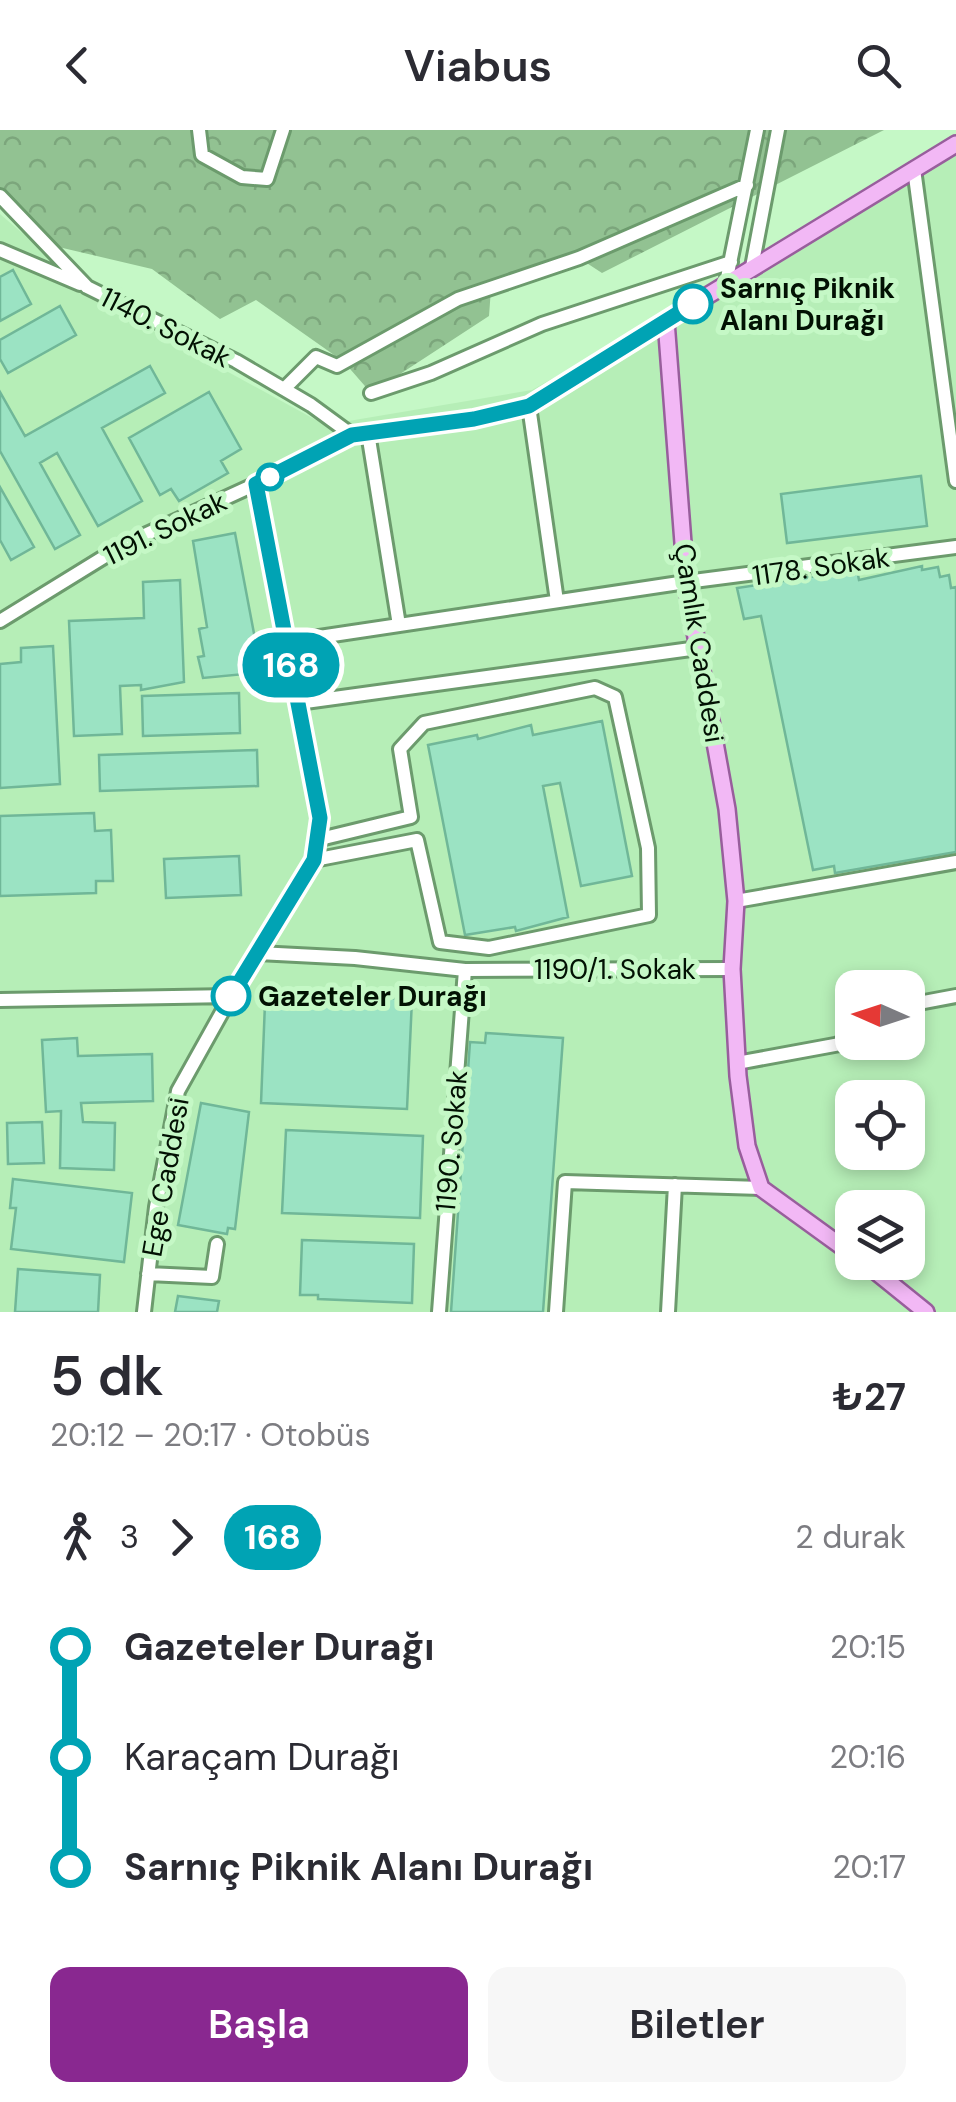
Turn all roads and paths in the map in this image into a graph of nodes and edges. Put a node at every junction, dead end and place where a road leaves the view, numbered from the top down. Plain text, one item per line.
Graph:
1 (199, 130) edge
2 (283, 130) edge
3 (757, 130) edge
4 (778, 130) edge
5 (956, 144) edge
6 (914, 168) junction
7 (747, 185) junction
8 (0, 196) edge
9 (0, 250) edge
10 (731, 262) junction
11 (752, 267) junction
12 (726, 283) junction
13 (86, 286) junction
14 (666, 321) junction
15 (284, 389) junction
16 (372, 393) dead end
17 (529, 406) junction
18 (368, 432) junction
19 (352, 435) junction
20 (956, 481) edge
21 (256, 484) junction
22 (956, 547) edge
23 (686, 582) junction
24 (557, 601) junction
25 (0, 621) edge
26 (399, 625) junction
27 (286, 642) junction
28 (698, 648) junction
29 (298, 703) junction
30 (316, 840) junction
31 (314, 860) junction
32 (956, 862) edge
33 (736, 901) junction
34 (258, 953) junction
35 (732, 968) junction
36 (465, 970) junction
37 (231, 996) junction
38 (956, 996) edge
39 (0, 1000) edge
40 (925, 1001) edge
41 (835, 1045) edge
42 (737, 1063) junction
43 (675, 1185) junction
44 (761, 1188) junction
45 (835, 1242) edge
46 (217, 1244) dead end
47 (148, 1274) junction
48 (886, 1280) edge
49 (144, 1312) edge
50 (439, 1312) edge
51 (556, 1312) edge
52 (668, 1312) edge
53 (926, 1312) edge

1 - 2 street
3 - 7 street
4 - 11 street
5 - 6 main road
6 - 11 main road
6 - 20 street
7 - 10 street
7 - 15 street
8 - 13 street, 1140. Sokak
9 - 13 street
10 - 12 street
10 - 16 street
11 - 12 main road
12 - 14 main road
13 - 15 street, 1140. Sokak
14 - 17 street, 1191. Sokak
14 - 23 main road, Çamlık Caddesi
15 - 19 street, 1140. Sokak
17 - 18 street, 1191. Sokak
17 - 24 street
18 - 19 street, 1191. Sokak
18 - 26 street
19 - 21 street, 1191. Sokak
21 - 25 street, 1191. Sokak
21 - 27 street, Ege Caddesi
22 - 23 street, 1178. Sokak
23 - 24 street, 1178. Sokak
23 - 28 main road, Çamlık Caddesi
24 - 26 street, 1178. Sokak
26 - 27 street, 1178. Sokak
27 - 29 street, Ege Caddesi
28 - 29 street
28 - 33 main road, Çamlık Caddesi
29 - 30 street, Ege Caddesi
30 - 31 street, Ege Caddesi
30 - 31 street
31 - 34 street, Ege Caddesi
32 - 33 street
33 - 35 main road, Çamlık Caddesi
34 - 36 street, 1190/1. Sokak
34 - 37 street, Ege Caddesi
35 - 36 street, 1190/1. Sokak
35 - 42 main road, Çamlık Caddesi
36 - 50 street, 1190. Sokak
37 - 39 street
37 - 47 street, Ege Caddesi
38 - 40 street
41 - 42 street
42 - 44 main road, Çamlık Caddesi
43 - 44 street
43 - 51 street
43 - 52 street
44 - 45 main road
46 - 47 street
47 - 49 street, Ege Caddesi
48 - 53 main road

